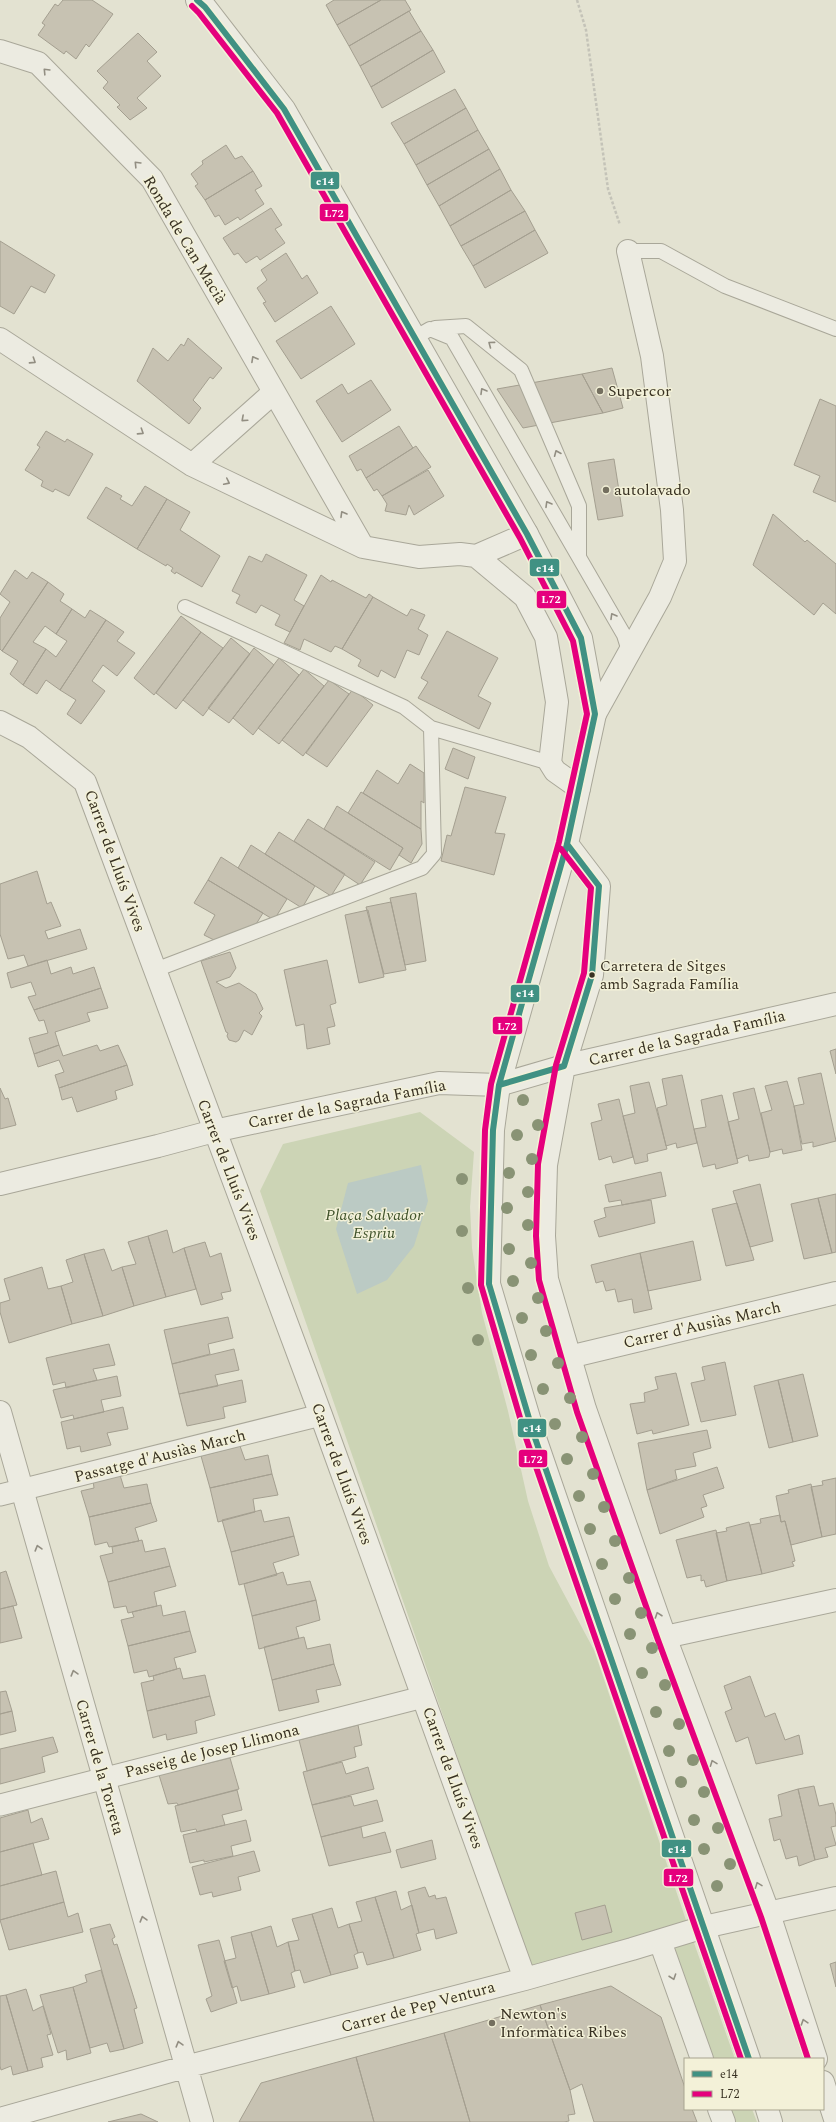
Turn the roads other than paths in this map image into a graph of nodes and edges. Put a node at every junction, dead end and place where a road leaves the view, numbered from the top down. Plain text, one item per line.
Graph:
1 (206, 7) edge
2 (0, 51) edge
3 (628, 251) joint
4 (836, 329) edge
5 (423, 333) junction
6 (0, 339) edge
7 (273, 392) junction
8 (192, 465) junction
9 (527, 534) junction
10 (362, 547) junction
11 (476, 556) junction
12 (579, 558) junction
13 (185, 607) dead end
14 (629, 651) junction
15 (595, 714) junction
16 (0, 722) edge
17 (431, 728) junction
18 (550, 763) junction
19 (579, 788) junction
20 (567, 844) junction
21 (155, 970) junction
22 (836, 1004) edge
23 (564, 1066) junction
24 (499, 1085) junction
25 (214, 1131) junction
26 (0, 1184) edge
27 (836, 1293) edge
28 (569, 1357) junction
29 (0, 1412) edge
30 (321, 1416) junction
31 (22, 1490) junction
32 (0, 1495) edge
33 (836, 1600) edge
34 (665, 1637) junction
35 (423, 1697) junction
36 (104, 1779) junction
37 (0, 1805) edge
38 (836, 1898) edge
39 (769, 1914) junction
40 (704, 1927) junction
41 (660, 1941) junction
42 (525, 1979) junction
43 (702, 2058) edge
44 (750, 2058) edge
45 (816, 2058) edge
46 (185, 2067) junction
47 (824, 2085) edge
48 (719, 2110) edge
49 (767, 2110) edge
50 (0, 2119) edge
51 (202, 2122) edge
52 (724, 2122) edge
53 (772, 2122) edge
54 (836, 2122) edge

1 - 5 street
7 -> 2 street, Ronda de Can Macià
3 - 4 lane
3 - 14 street
5 - 9 street
12 -> 5 lane
12 -> 5 lane
6 -> 8 street
7 -> 8 street
10 -> 7 street, Ronda de Can Macià
8 -> 10 street
9 - 11 street
9 - 15 street
10 - 11 street
11 - 18 street
14 -> 12 lane
13 - 17 lane
14 - 15 street
15 - 19 street
16 - 21 street, Carrer de Lluís Vives
17 - 18 lane
17 - 21 lane
18 - 19 street
19 - 20 street
20 - 23 street
20 - 24 street
21 - 25 street, Carrer de Lluís Vives
22 - 23 street, Carrer de la Sagrada Família
23 - 24 street, Carrer de la Sagrada Família
23 - 28 street
24 - 25 street, Carrer de la Sagrada Família
24 - 40 street
25 - 26 street, Carrer de la Sagrada Família
25 - 30 street, Carrer de Lluís Vives
27 - 28 street, Carrer d'Ausiàs March
34 -> 28 street
29 - 31 street, Carrer de la Torreta
30 - 31 street, Passatge d'Ausiàs March
30 - 35 street, Carrer de Lluís Vives
31 - 32 street, Passatge d'Ausiàs March
36 -> 31 street, Carrer de la Torreta
33 - 34 street
39 -> 34 street
35 - 36 street, Passeig de Josep Llimona
35 - 42 street, Carrer de Lluís Vives
36 - 37 street, Passeig de Josep Llimona
46 -> 36 street, Carrer de la Torreta
38 - 39 street, Carrer de Pep Ventura
39 - 40 street, Carrer de Pep Ventura
45 -> 39 street
40 - 41 street, Carrer de Pep Ventura
40 - 44 street
41 - 42 street, Carrer de Pep Ventura
41 -> 43 street
42 - 46 street, Carrer de Pep Ventura
46 - 50 street, Carrer de Pep Ventura
46 - 51 street, Carrer de la Torreta
47 - 54 street
48 - 52 street
49 - 53 street

